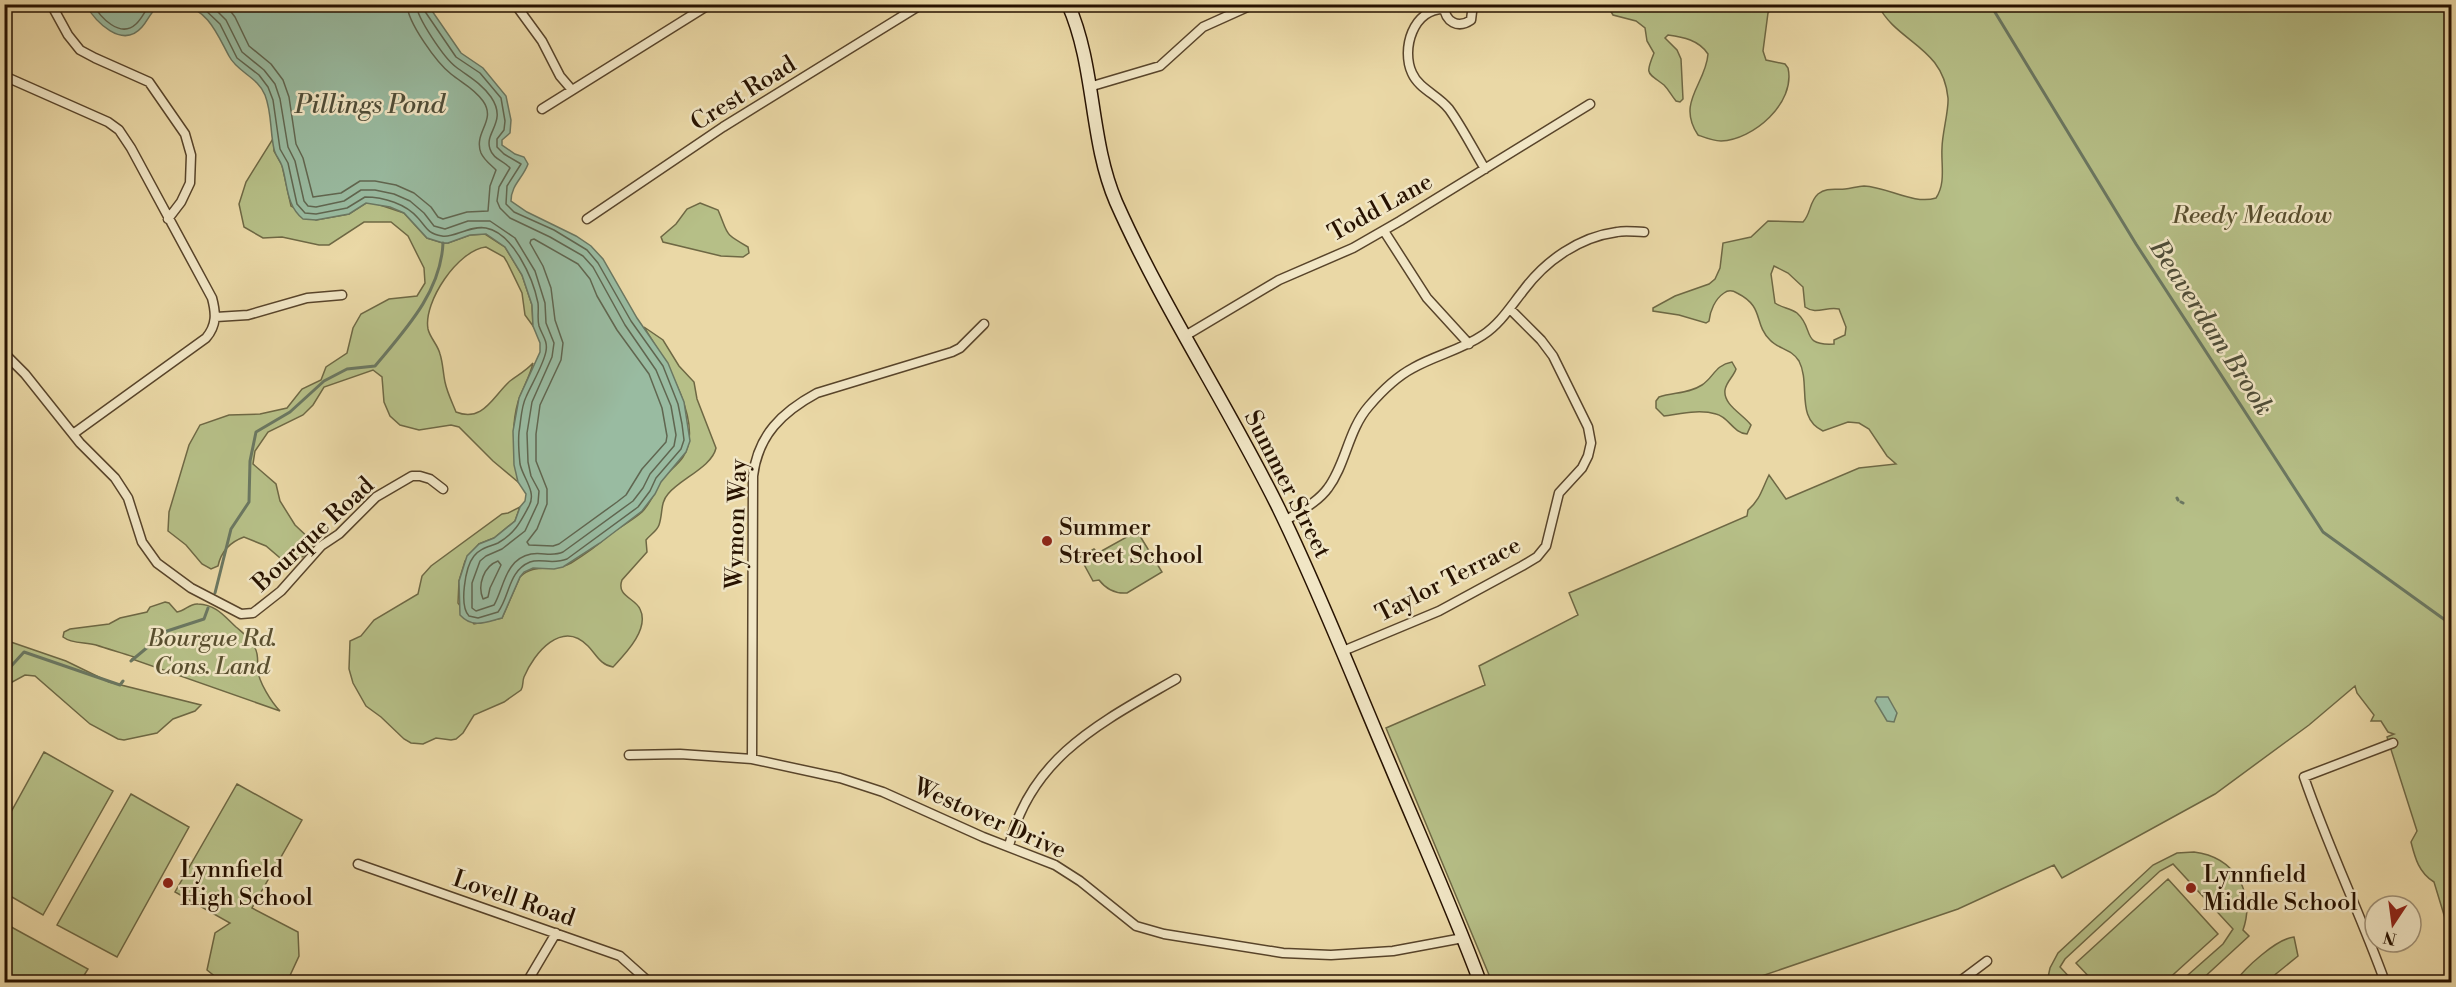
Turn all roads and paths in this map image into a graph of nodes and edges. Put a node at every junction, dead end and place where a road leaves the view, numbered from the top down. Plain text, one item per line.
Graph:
1 (51, 4) edge
2 (710, 4) edge
3 (922, 4) edge
4 (1068, 4) edge
5 (1254, 4) edge
6 (1473, 4) edge
7 (518, 5) edge
8 (1444, 7) edge
9 (4, 76) edge
10 (1089, 87) junction
11 (572, 90) junction
12 (1590, 104) dead end
13 (542, 109) dead end
14 (1485, 169) junction
15 (168, 219) junction
16 (587, 219) dead end
17 (1384, 231) junction
18 (1644, 232) dead end
19 (342, 295) dead end
20 (1510, 309) junction
21 (216, 317) junction
22 (984, 324) dead end
23 (1185, 336) junction
24 (1469, 344) junction
25 (4, 353) edge
26 (73, 434) junction
27 (443, 489) dead end
28 (1285, 521) junction
29 (1343, 651) junction
30 (1176, 680) dead end
31 (2393, 743) dead end
32 (629, 755) dead end
33 (752, 759) junction
34 (1009, 846) junction
35 (358, 864) dead end
36 (556, 933) junction
37 (1463, 938) junction
38 (1987, 961) dead end
39 (527, 982) edge
40 (649, 982) edge
41 (1479, 982) edge
42 (1959, 982) edge
43 (2385, 982) edge

1 - 15 street
2 - 11 street
3 - 16 street, Crest Road
4 - 10 main road, Summer Street
5 - 10 street
6 - 8 street
7 - 11 street
8 - 14 street
9 - 15 street
10 - 23 main road, Summer Street
11 - 13 street
12 - 14 street, Todd Lane
14 - 17 street, Todd Lane
15 - 21 street
17 - 23 street, Todd Lane
17 - 24 street
18 - 20 street
19 - 21 street
20 - 24 street
20 - 29 street, Taylor Terrace
21 - 26 street
22 - 33 street, Wymon Way
23 - 28 main road, Summer Street
24 - 28 street
25 - 26 street, Bourque Road
26 - 27 street, Bourque Road
28 - 29 main road, Summer Street
29 - 37 main road, Summer Street
30 - 34 street
31 - 43 street
32 - 33 street, Westover Drive
33 - 34 street, Westover Drive
34 - 37 street, Westover Drive
35 - 36 street, Lovell Road
36 - 39 street
36 - 40 street, Lovell Road
37 - 41 main road, Summer Street
38 - 42 street

